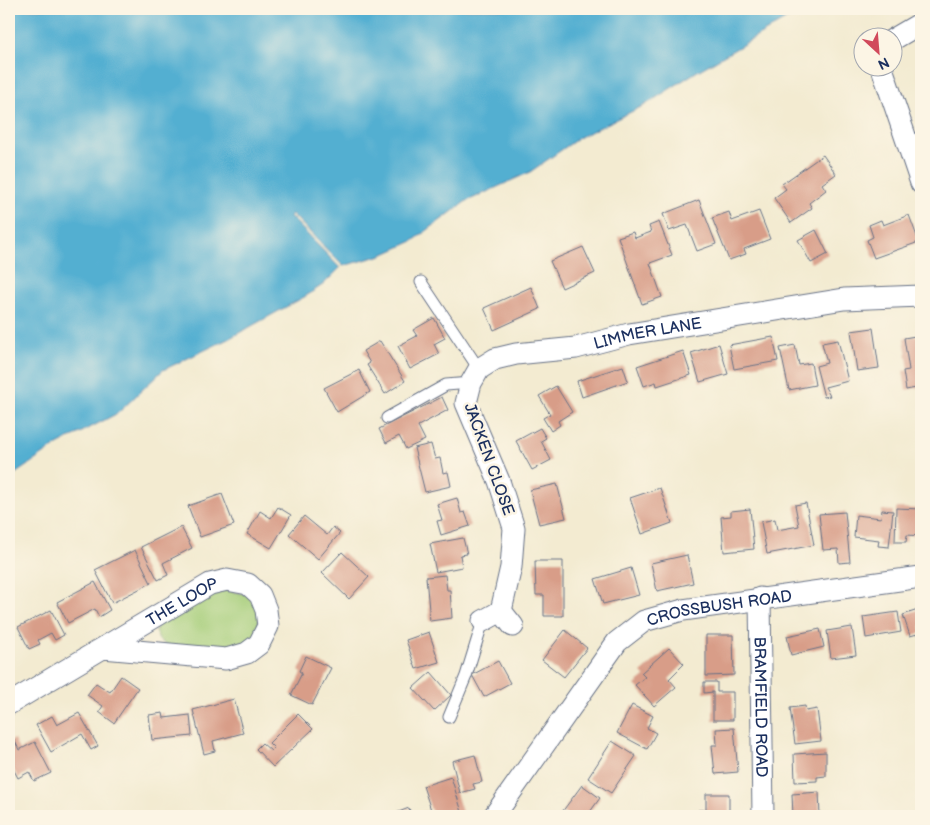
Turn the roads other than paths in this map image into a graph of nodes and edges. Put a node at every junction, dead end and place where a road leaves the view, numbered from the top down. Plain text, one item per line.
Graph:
1 (921, 24) edge
2 (902, 34) edge
3 (885, 78) edge
4 (921, 183) edge
5 (421, 282) dead end
6 (921, 296) edge
7 (475, 376) junction
8 (387, 418) dead end
9 (921, 577) edge
10 (760, 598) junction
11 (499, 619) joint
12 (103, 648) junction
13 (9, 704) edge
14 (449, 717) dead end
15 (494, 816) edge
16 (763, 816) edge

1 - 2 street
3 - 4 street
5 - 7 lane
6 - 7 street, LIMMER LANE
7 - 8 lane
7 - 11 street, JACKEN CLOSE
9 - 10 street, CROSSBUSH ROAD
10 - 15 street, CROSSBUSH ROAD
10 - 16 street, BRAMFIELD ROAD
11 - 14 lane
12 - 12 street, THE LOOP
12 - 13 street, THE LOOP

